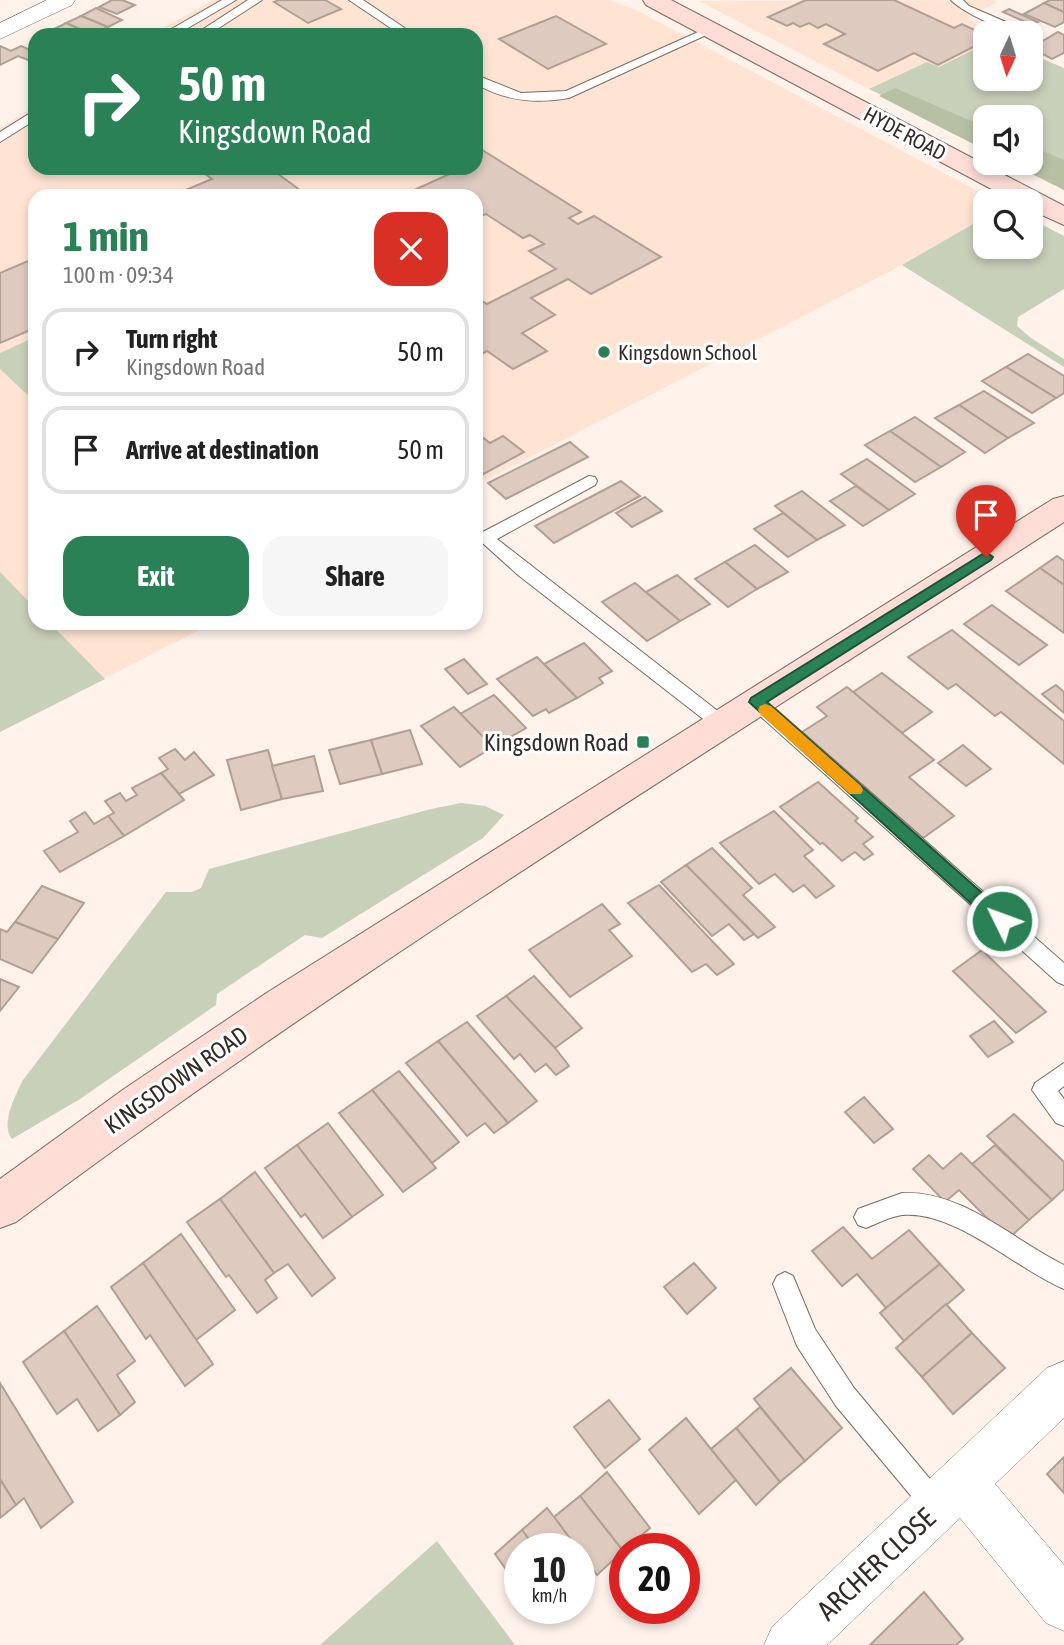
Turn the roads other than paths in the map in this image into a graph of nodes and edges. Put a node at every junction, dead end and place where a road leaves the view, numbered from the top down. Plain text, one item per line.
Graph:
1 (64, 0) edge
2 (230, 0) edge
3 (256, 0) edge
4 (355, 0) edge
5 (654, 0) edge
6 (957, 0) edge
7 (997, 21) edge
8 (180, 28) edge
9 (211, 28) edge
10 (398, 28) edge
11 (711, 30) junction
12 (0, 32) edge
13 (483, 82) edge
14 (28, 119) edge
15 (0, 138) edge
16 (1064, 217) edge
17 (589, 481) dead end
18 (1064, 507) edge
19 (483, 533) edge
20 (483, 536) edge
21 (756, 702) junction
22 (722, 724) junction
23 (1064, 976) edge
24 (1064, 1073) edge
25 (1064, 1116) edge
26 (0, 1206) edge
27 (866, 1217) dead end
28 (1064, 1277) edge
29 (785, 1284) dead end
30 (1064, 1385) edge
31 (949, 1494) junction
32 (1064, 1605) edge
33 (790, 1645) edge

1 - 12 street
2 - 8 lane
3 - 9 lane
4 - 10 lane
5 - 11 main road, HYDE ROAD
6 - 7 lane
11 - 13 lane
11 - 16 main road, HYDE ROAD
14 - 15 lane
17 - 19 lane
18 - 21 main road, KINGSDOWN ROAD
20 - 22 lane
21 - 22 main road, KINGSDOWN ROAD
21 - 23 lane
22 - 26 main road, KINGSDOWN ROAD
24 - 25 lane
27 - 28 lane
29 - 31 lane
30 - 31 street, ARCHER CLOSE
31 - 32 street
31 - 33 street, ARCHER CLOSE

